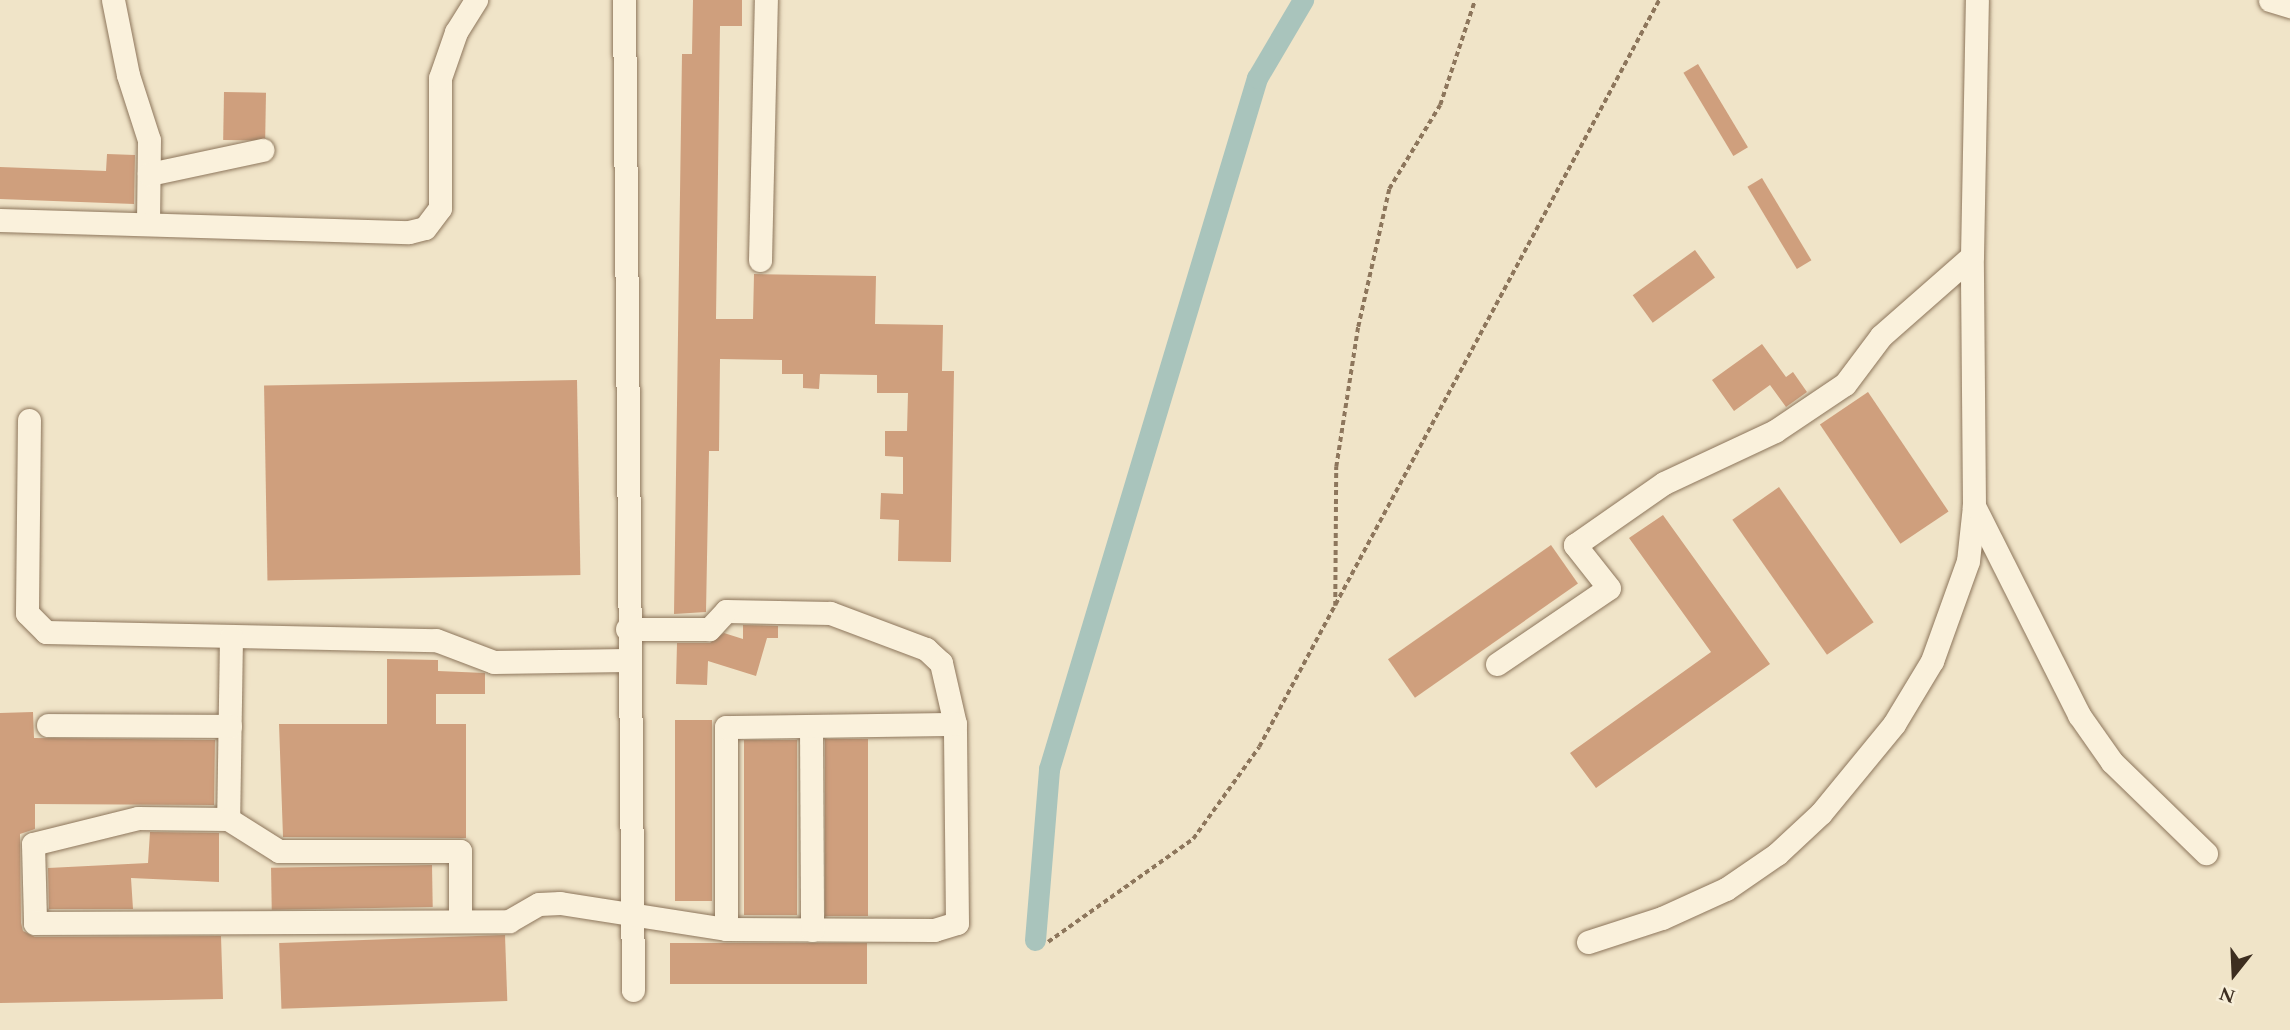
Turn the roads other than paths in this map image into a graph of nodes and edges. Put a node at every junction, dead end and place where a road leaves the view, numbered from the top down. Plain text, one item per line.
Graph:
1 (113, 0) edge
2 (476, 0) edge
3 (624, 0) edge
4 (766, 0) edge
5 (1977, 0) edge
6 (2270, 0) edge
7 (2290, 6) edge
8 (262, 150) dead end
9 (149, 174) junction
10 (0, 220) edge
11 (148, 224) junction
12 (1972, 256) junction
13 (760, 260) dead end
14 (29, 420) dead end
15 (1974, 506) junction
16 (627, 629) junction
17 (231, 637) junction
18 (627, 660) junction
19 (1497, 664) dead end
20 (955, 724) junction
21 (48, 725) dead end
22 (230, 726) junction
23 (811, 726) junction
24 (229, 819) junction
25 (2206, 853) dead end
26 (629, 915) junction
27 (460, 921) junction
28 (726, 929) junction
29 (812, 930) junction
30 (1588, 942) dead end
31 (633, 990) dead end

1 - 9 lane
2 - 11 lane
3 - 16 lane
4 - 13 lane
5 - 12 lane
6 - 7 lane
8 - 9 lane
9 - 11 lane
10 - 11 lane
12 - 15 lane
12 - 19 lane
14 - 17 lane
15 - 25 lane
15 - 30 lane
16 - 18 lane
16 - 20 lane
17 - 18 lane
17 - 22 lane
18 - 26 lane
20 - 23 lane
20 - 29 lane
21 - 22 lane
22 - 24 lane
23 - 28 lane
23 - 29 lane
24 - 27 lane
24 - 27 lane
26 - 27 lane
26 - 28 lane
26 - 31 lane
28 - 29 lane

